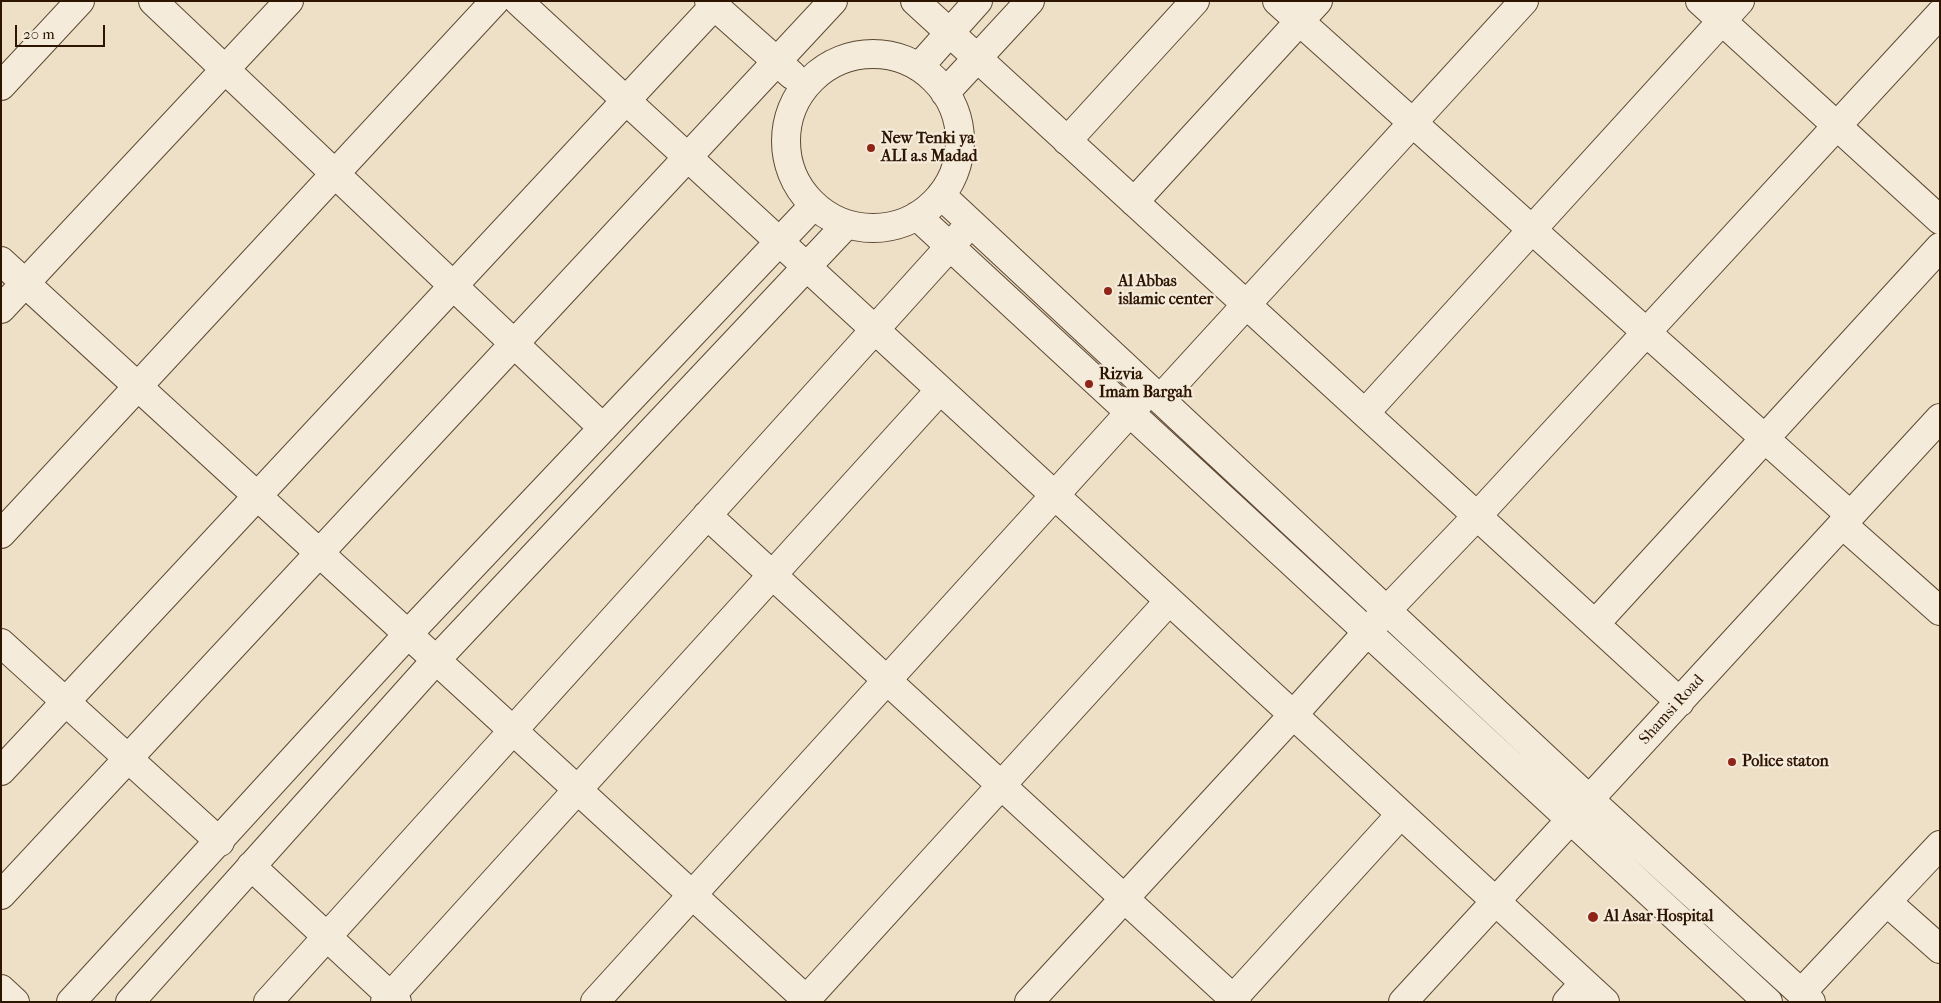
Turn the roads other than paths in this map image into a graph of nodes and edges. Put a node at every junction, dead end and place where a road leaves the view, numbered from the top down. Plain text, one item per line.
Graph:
1 (80, 1) edge
2 (154, 1) edge
3 (290, 1) edge
4 (495, 1) edge
5 (518, 1) edge
6 (833, 1) edge
7 (915, 1) edge
8 (978, 1) edge
9 (1030, 1) edge
10 (1195, 1) edge
11 (1277, 1) edge
12 (1318, 1) edge
13 (1524, 1) edge
14 (1700, 1) edge
15 (1740, 1) edge
16 (711, 4) edge
17 (1940, 14) edge
18 (1299, 21) junction
19 (1722, 21) junction
20 (950, 33) junction
21 (977, 58) junction
22 (777, 62) junction
23 (919, 66) junction
24 (226, 70) junction
25 (803, 85) junction
26 (1, 86) edge
27 (945, 93) junction
28 (625, 100) junction
29 (1413, 123) junction
30 (1836, 126) junction
31 (1067, 141) junction
32 (688, 158) junction
33 (335, 174) junction
34 (941, 195) junction
35 (1134, 202) junction
36 (814, 205) junction
37 (917, 216) junction
38 (1940, 220) edge
39 (972, 223) junction
40 (846, 225) junction
41 (1532, 230) junction
42 (780, 242) junction
43 (950, 246) junction
44 (1940, 247) edge
45 (1, 261) edge
46 (806, 267) junction
47 (25, 283) junction
48 (453, 286) junction
49 (1246, 304) junction
50 (1, 308) edge
51 (875, 330) junction
52 (1645, 333) junction
53 (515, 344) junction
54 (139, 387) junction
55 (940, 390) junction
56 (1155, 394) junction
57 (1130, 412) junction
58 (1364, 413) junction
59 (1940, 418) edge
60 (603, 428) junction
61 (1765, 438) junction
62 (1054, 495) junction
63 (257, 496) junction
64 (708, 515) junction
65 (1476, 516) junction
66 (1846, 520) junction
67 (1, 534) edge
68 (320, 553) junction
69 (772, 575) junction
70 (1170, 601) junction
71 (1387, 610) junction
72 (1940, 611) edge
73 (1595, 624) junction
74 (1368, 632) junction
75 (408, 634) junction
76 (1, 643) edge
77 (436, 660) junction
78 (887, 680) junction
79 (66, 701) junction
80 (1680, 702) junction
81 (1293, 716) junction
82 (513, 731) junction
83 (128, 759) junction
84 (1, 771) edge
85 (1002, 785) junction
86 (578, 790) junction
87 (1590, 800) junction
88 (1401, 814) junction
89 (1571, 820) junction
90 (220, 842) junction
91 (1940, 845) edge
92 (251, 866) junction
93 (1, 895) edge
94 (692, 895) junction
95 (1124, 898) junction
96 (1496, 901) junction
97 (1887, 902) junction
98 (327, 937) junction
99 (1940, 949) edge
100 (1, 989) edge
101 (1576, 992) edge
102 (1806, 997) edge
103 (391, 1000) edge
104 (806, 1001) edge
105 (1233, 1001) edge
106 (15, 1002) edge
107 (71, 1002) edge
108 (130, 1002) edge
109 (268, 1002) edge
110 (595, 1002) edge
111 (1029, 1002) edge
112 (1403, 1002) edge
113 (1605, 1002) edge
114 (1768, 1002) edge

1 - 26 street
2 - 24 street
3 - 24 street
4 - 33 street
5 - 28 street
6 - 22 street
7 - 20 street
8 - 20 street
9 - 21 street
10 - 31 street
11 - 18 street
12 - 18 street
13 - 29 street
14 - 19 street
15 - 19 street
16 - 22 street
16 - 28 street
17 - 30 street
18 - 29 street
18 - 35 street
19 - 30 street
19 - 41 street
20 - 21 street
20 - 23 street
21 - 27 street
21 - 31 street
22 - 25 street
22 - 32 street
23 - 25 street
23 - 27 street
24 - 33 street
24 - 47 street
25 - 36 street
27 - 34 street
28 - 32 street
28 - 48 street
29 - 41 street
29 - 49 street
30 - 38 street
30 - 52 street
31 - 35 street
32 - 42 street
32 - 53 street
33 - 48 street
33 - 54 street
34 - 37 street
34 - 39 street
35 - 49 street
36 - 40 street
36 - 42 street
37 - 40 street
37 - 43 street
39 - 43 street
39 - 56 street
40 - 46 street
41 - 52 street
41 - 58 street
42 - 46 street
42 - 60 street
43 - 51 street
43 - 57 street
44 - 61 street
45 - 47 street
46 - 51 street
46 - 77 street
47 - 50 street
47 - 54 street
48 - 53 street
48 - 63 street
49 - 56 street
49 - 58 street
51 - 55 street
51 - 64 street
52 - 61 street
52 - 65 street
53 - 60 street
53 - 68 street
54 - 63 street
54 - 67 street
55 - 62 street
55 - 69 street
56 - 57 street
56 - 71 street
57 - 62 street
57 - 74 street
58 - 65 street
59 - 66 street, Shamsi Road
60 - 75 street
61 - 66 street
61 - 73 street
62 - 70 street
62 - 78 street
63 - 68 street
63 - 79 street
64 - 69 street
64 - 82 street
65 - 71 street
65 - 73 street
66 - 72 street
66 - 80 street, Shamsi Road
68 - 75 street
68 - 83 street
69 - 78 street
69 - 86 street
70 - 81 street
70 - 85 street
71 - 74 street
71 - 87 street
73 - 80 street
74 - 81 street
74 - 89 street
75 - 77 street
75 - 90 street
76 - 79 street
77 - 82 street
77 - 92 street
78 - 85 street
78 - 94 street
79 - 83 street
79 - 84 street
80 - 87 street, Shamsi Road
81 - 88 street
81 - 95 street
82 - 86 street
82 - 98 street
83 - 90 street
83 - 93 street
85 - 95 street
85 - 104 street
86 - 94 street
86 - 103 street
87 - 89 street, Shamsi Road
87 - 102 street
88 - 96 street
88 - 105 street
89 - 96 street, Shamsi Road
89 - 114 street
90 - 107 street
91 - 97 street
92 - 98 street
92 - 108 street
94 - 104 street
94 - 110 street
95 - 105 street
95 - 111 street
96 - 101 street
96 - 112 street, Shamsi Road
97 - 99 street
97 - 102 street
98 - 103 street
98 - 109 street
100 - 106 street
101 - 113 street

